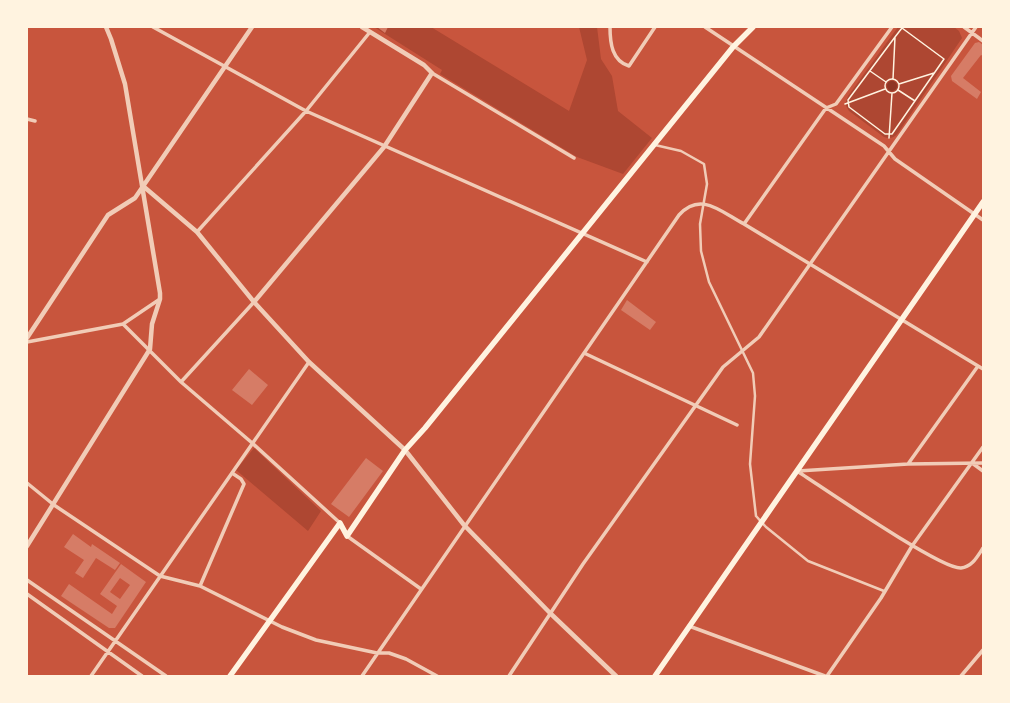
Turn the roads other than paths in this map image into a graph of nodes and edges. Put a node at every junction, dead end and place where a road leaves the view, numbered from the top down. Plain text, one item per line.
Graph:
1 (106, 27) edge
2 (153, 27) edge
3 (252, 27) edge
4 (362, 27) edge
5 (610, 27) edge
6 (655, 27) edge
7 (705, 27) edge
8 (753, 27) edge
9 (892, 27) edge
10 (964, 27) edge
11 (976, 27) edge
12 (370, 32) junction
13 (973, 34) junction
14 (983, 41) edge
15 (733, 47) junction
16 (225, 67) junction
17 (432, 73) junction
18 (826, 108) junction
19 (306, 111) junction
20 (27, 119) edge
21 (35, 121) dead end
22 (655, 145) junction
23 (384, 147) junction
24 (889, 152) junction
25 (574, 158) dead end
26 (143, 186) junction
27 (983, 202) edge
28 (704, 203) junction
29 (975, 214) junction
30 (983, 220) edge
31 (744, 224) junction
32 (196, 232) junction
33 (583, 234) junction
34 (647, 262) junction
35 (811, 264) junction
36 (160, 299) junction
37 (254, 302) junction
38 (902, 320) junction
39 (123, 324) junction
40 (27, 338) edge
41 (27, 342) edge
42 (150, 349) junction
43 (584, 353) junction
44 (308, 362) junction
45 (978, 366) junction
46 (983, 369) edge
47 (181, 382) junction
48 (695, 406) junction
49 (737, 425) dead end
50 (251, 442) junction
51 (983, 447) edge
52 (405, 450) junction
53 (972, 463) junction
54 (983, 463) edge
55 (908, 464) junction
56 (797, 471) junction
57 (983, 471) edge
58 (232, 473) junction
59 (27, 483) edge
60 (54, 505) junction
61 (761, 522) junction
62 (340, 523) junction
63 (464, 525) junction
64 (347, 536) junction
65 (27, 546) edge
66 (912, 546) junction
67 (983, 548) edge
68 (160, 576) junction
69 (27, 580) edge
70 (200, 586) junction
71 (421, 589) junction
72 (884, 591) junction
73 (27, 594) edge
74 (550, 613) junction
75 (270, 620) junction
76 (688, 625) junction
77 (115, 641) junction
78 (983, 650) edge
79 (108, 652) junction
80 (377, 654) junction
81 (91, 676) edge
82 (142, 676) edge
83 (166, 676) edge
84 (230, 676) edge
85 (362, 676) edge
86 (437, 676) edge
87 (509, 676) edge
88 (616, 676) edge
89 (655, 676) edge
90 (826, 676) edge
91 (961, 676) edge

1 - 26 street
2 - 16 street
3 - 16 street
4 - 12 street
5 - 6 street
7 - 15 street
8 - 15 main road
9 - 18 street
10 - 13 street
11 - 13 street
12 - 17 street
12 - 19 street
13 - 14 street
13 - 24 street
15 - 18 street
15 - 22 main road
16 - 19 street
16 - 26 street
17 - 23 street
17 - 25 street
18 - 24 street
18 - 31 street
19 - 23 street
19 - 32 street
20 - 21 street
22 - 28 street
22 - 33 main road
23 - 33 street
23 - 37 street
24 - 29 street
24 - 35 street
26 - 32 street
26 - 36 street
26 - 40 street
27 - 29 main road
28 - 31 street
28 - 34 street
28 - 61 street
29 - 30 street
29 - 38 main road
31 - 35 street
32 - 37 street
33 - 34 street
33 - 52 main road
34 - 43 street
35 - 38 street
35 - 48 street
36 - 39 street
36 - 42 street
37 - 44 street
37 - 47 street
38 - 45 street
38 - 56 main road
39 - 41 street
39 - 42 street
42 - 47 street
42 - 60 street
43 - 48 street
43 - 63 street
44 - 50 street
44 - 52 street
45 - 46 street
45 - 55 street
47 - 50 street
48 - 49 street
48 - 74 street
50 - 58 street
50 - 62 street
51 - 53 street
52 - 63 street
52 - 64 main road
53 - 54 street
53 - 55 street
53 - 57 street
53 - 66 street
55 - 56 street
56 - 61 main road
56 - 66 street
58 - 68 street
58 - 70 street
59 - 60 street
60 - 65 street
60 - 68 street
61 - 72 street
61 - 76 main road
62 - 64 main road
62 - 75 main road
63 - 71 street
63 - 74 street
64 - 71 street
66 - 67 street
66 - 72 street
68 - 70 street
68 - 77 street
69 - 77 street
70 - 75 street
71 - 80 street
72 - 90 street
73 - 79 street
74 - 87 street
74 - 88 street
75 - 80 street
75 - 84 main road
76 - 89 main road
76 - 90 street
77 - 79 street
77 - 83 street
78 - 91 street
79 - 81 street
79 - 82 street
80 - 85 street
80 - 86 street

